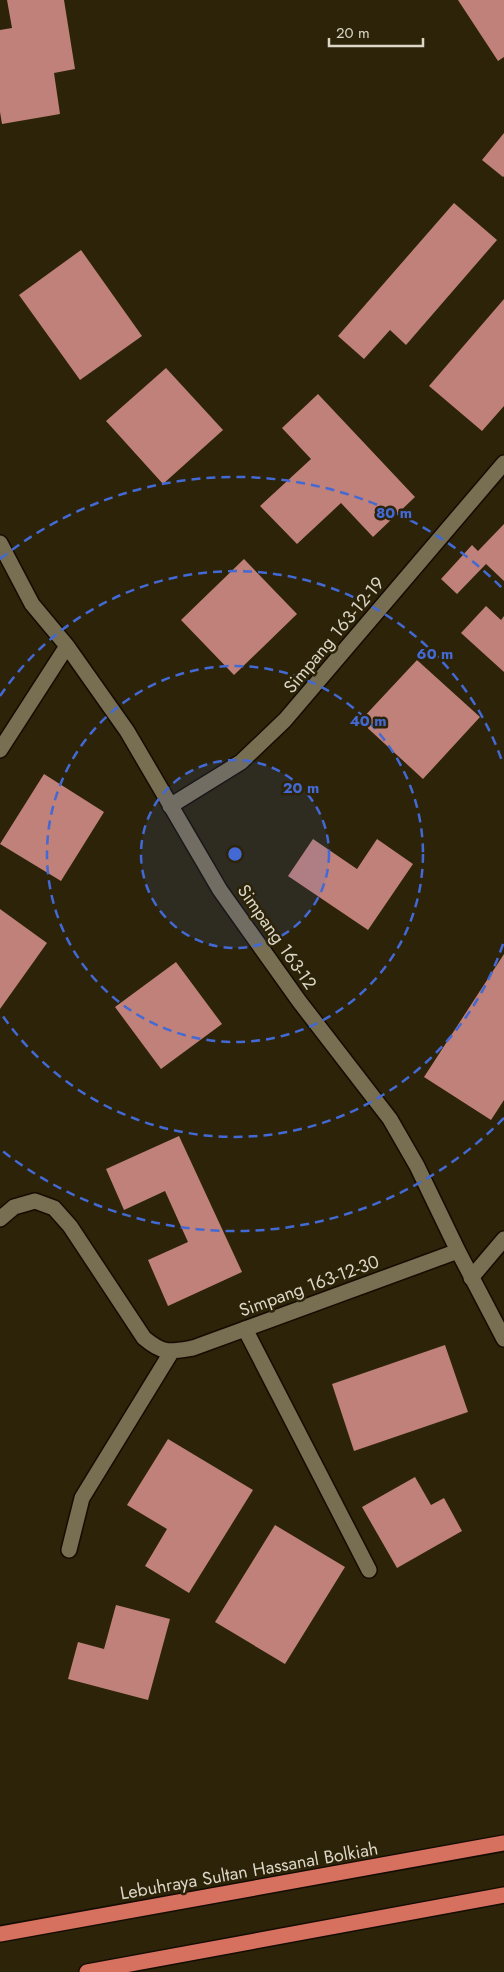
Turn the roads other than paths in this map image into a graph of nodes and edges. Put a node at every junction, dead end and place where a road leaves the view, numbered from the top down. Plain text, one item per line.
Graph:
1 (504, 463) edge
2 (0, 543) edge
3 (68, 646) junction
4 (0, 750) edge
5 (170, 806) junction
6 (0, 1219) edge
7 (504, 1239) edge
8 (458, 1251) junction
9 (471, 1278) junction
10 (245, 1329) junction
11 (504, 1338) edge
12 (172, 1351) junction
13 (69, 1550) dead end
14 (369, 1570) dead end
15 (504, 1843) edge
16 (504, 1895) edge
17 (0, 1934) edge
18 (87, 1972) edge

1 - 5 street, Simpang 163-12-19
2 - 3 street, Simpang 163-12
3 - 4 street
3 - 5 street, Simpang 163-12
5 - 8 street, Simpang 163-12
6 - 12 street, Simpang 163-12-30
7 - 9 street
8 - 9 street, Simpang 163-12
8 - 10 street, Simpang 163-12-30
9 - 11 street, Simpang 163-12
10 - 12 street, Simpang 163-12-30
10 - 14 street
12 - 13 street
15 - 17 highway, Lebuhraya Sultan Hassanal Bolkiah
16 - 18 highway

